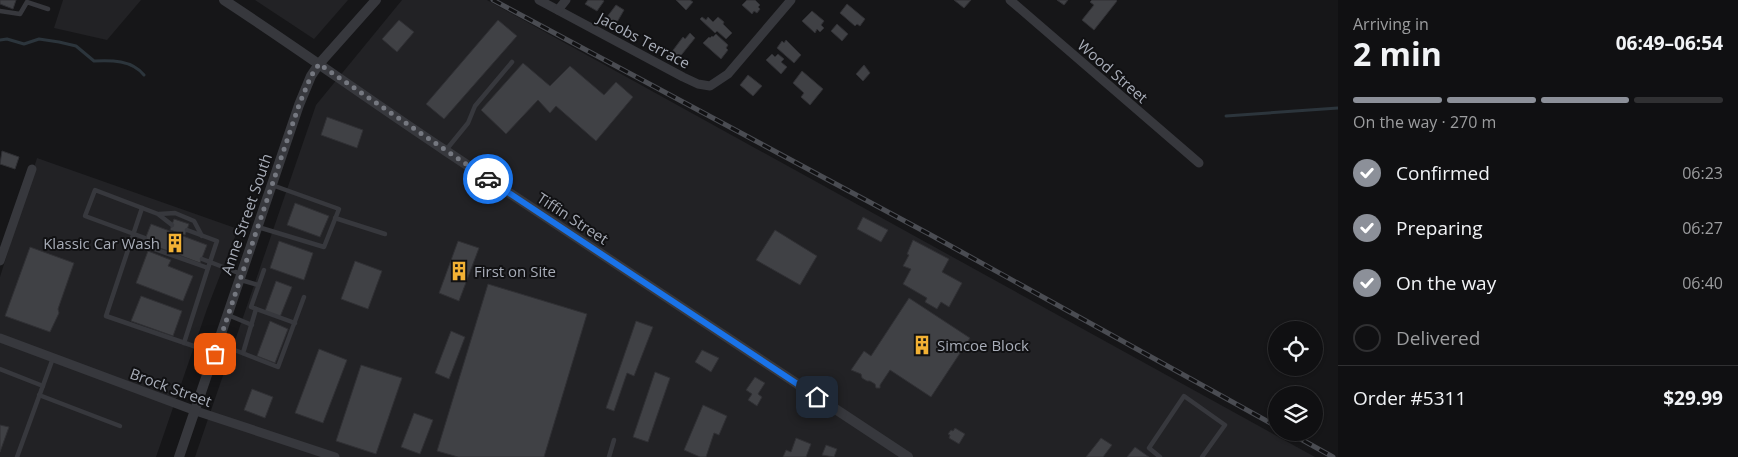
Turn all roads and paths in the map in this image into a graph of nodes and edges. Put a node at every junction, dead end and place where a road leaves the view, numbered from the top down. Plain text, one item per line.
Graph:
1 (224, 0) edge
2 (376, 0) edge
3 (539, 0) edge
4 (566, 0) edge
5 (791, 0) edge
6 (1010, 0) edge
7 (48, 9) dead end
8 (558, 10) junction
9 (0, 11) edge
10 (512, 62) dead end
11 (319, 64) junction
12 (445, 151) junction
13 (1199, 163) dead end
14 (32, 169) dead end
15 (272, 185) junction
16 (142, 208) junction
17 (158, 214) junction
18 (335, 218) junction
19 (172, 224) dead end
20 (258, 227) junction
21 (187, 230) dead end
22 (385, 234) dead end
23 (134, 235) junction
24 (202, 236) junction
25 (145, 238) dead end
26 (132, 240) junction
27 (202, 259) dead end
28 (0, 261) edge
29 (210, 262) junction
30 (208, 268) junction
31 (264, 270) dead end
32 (241, 277) junction
33 (258, 285) junction
34 (304, 297) dead end
35 (256, 309) junction
36 (228, 315) junction
37 (294, 323) junction
38 (252, 324) junction
39 (0, 338) edge
40 (184, 343) junction
41 (217, 349) junction
42 (243, 353) junction
43 (53, 358) junction
44 (0, 369) edge
45 (43, 386) junction
46 (40, 395) junction
47 (196, 411) junction
48 (120, 426) dead end
49 (614, 440) dead end
50 (17, 457) edge
51 (179, 457) edge
52 (335, 457) edge
53 (609, 457) edge
54 (908, 457) edge
55 (1160, 457) edge
56 (1202, 457) edge

1 - 11 street, Tiffin Street
2 - 11 street, Anne Street South
3 - 8 street, Jacobs Terrace
4 - 8 street
5 - 8 street, Jacobs Terrace
6 - 13 street, Wood Street
7 - 9 lane
10 - 12 lane
11 - 12 street, Tiffin Street
11 - 15 street, Anne Street South
12 - 54 street, Tiffin Street
14 - 28 street
15 - 18 lane
15 - 20 street, Anne Street South
16 - 17 lane
16 - 23 lane
16 - 23 lane
17 - 19 lane
17 - 24 lane
18 - 20 lane
18 - 22 lane
20 - 32 street, Anne Street South
21 - 24 lane
23 - 25 lane
23 - 26 lane
24 - 29 lane
26 - 30 lane
26 - 40 lane
27 - 29 lane
29 - 30 lane
29 - 32 lane
30 - 40 lane
31 - 33 lane
32 - 33 lane
32 - 36 street, Anne Street South
33 - 35 lane
34 - 37 lane
35 - 37 lane
35 - 38 lane
36 - 38 lane
36 - 41 street, Anne Street South
37 - 42 lane
38 - 42 lane
39 - 43 street, Brock Street
40 - 41 lane
41 - 42 lane
41 - 47 street, Anne Street South
43 - 45 lane
43 - 47 street, Brock Street
44 - 45 lane
45 - 46 lane
46 - 48 lane
46 - 50 lane
47 - 51 street, Anne Street South
47 - 52 street, Brock Street
49 - 53 lane
55 - 56 lane

